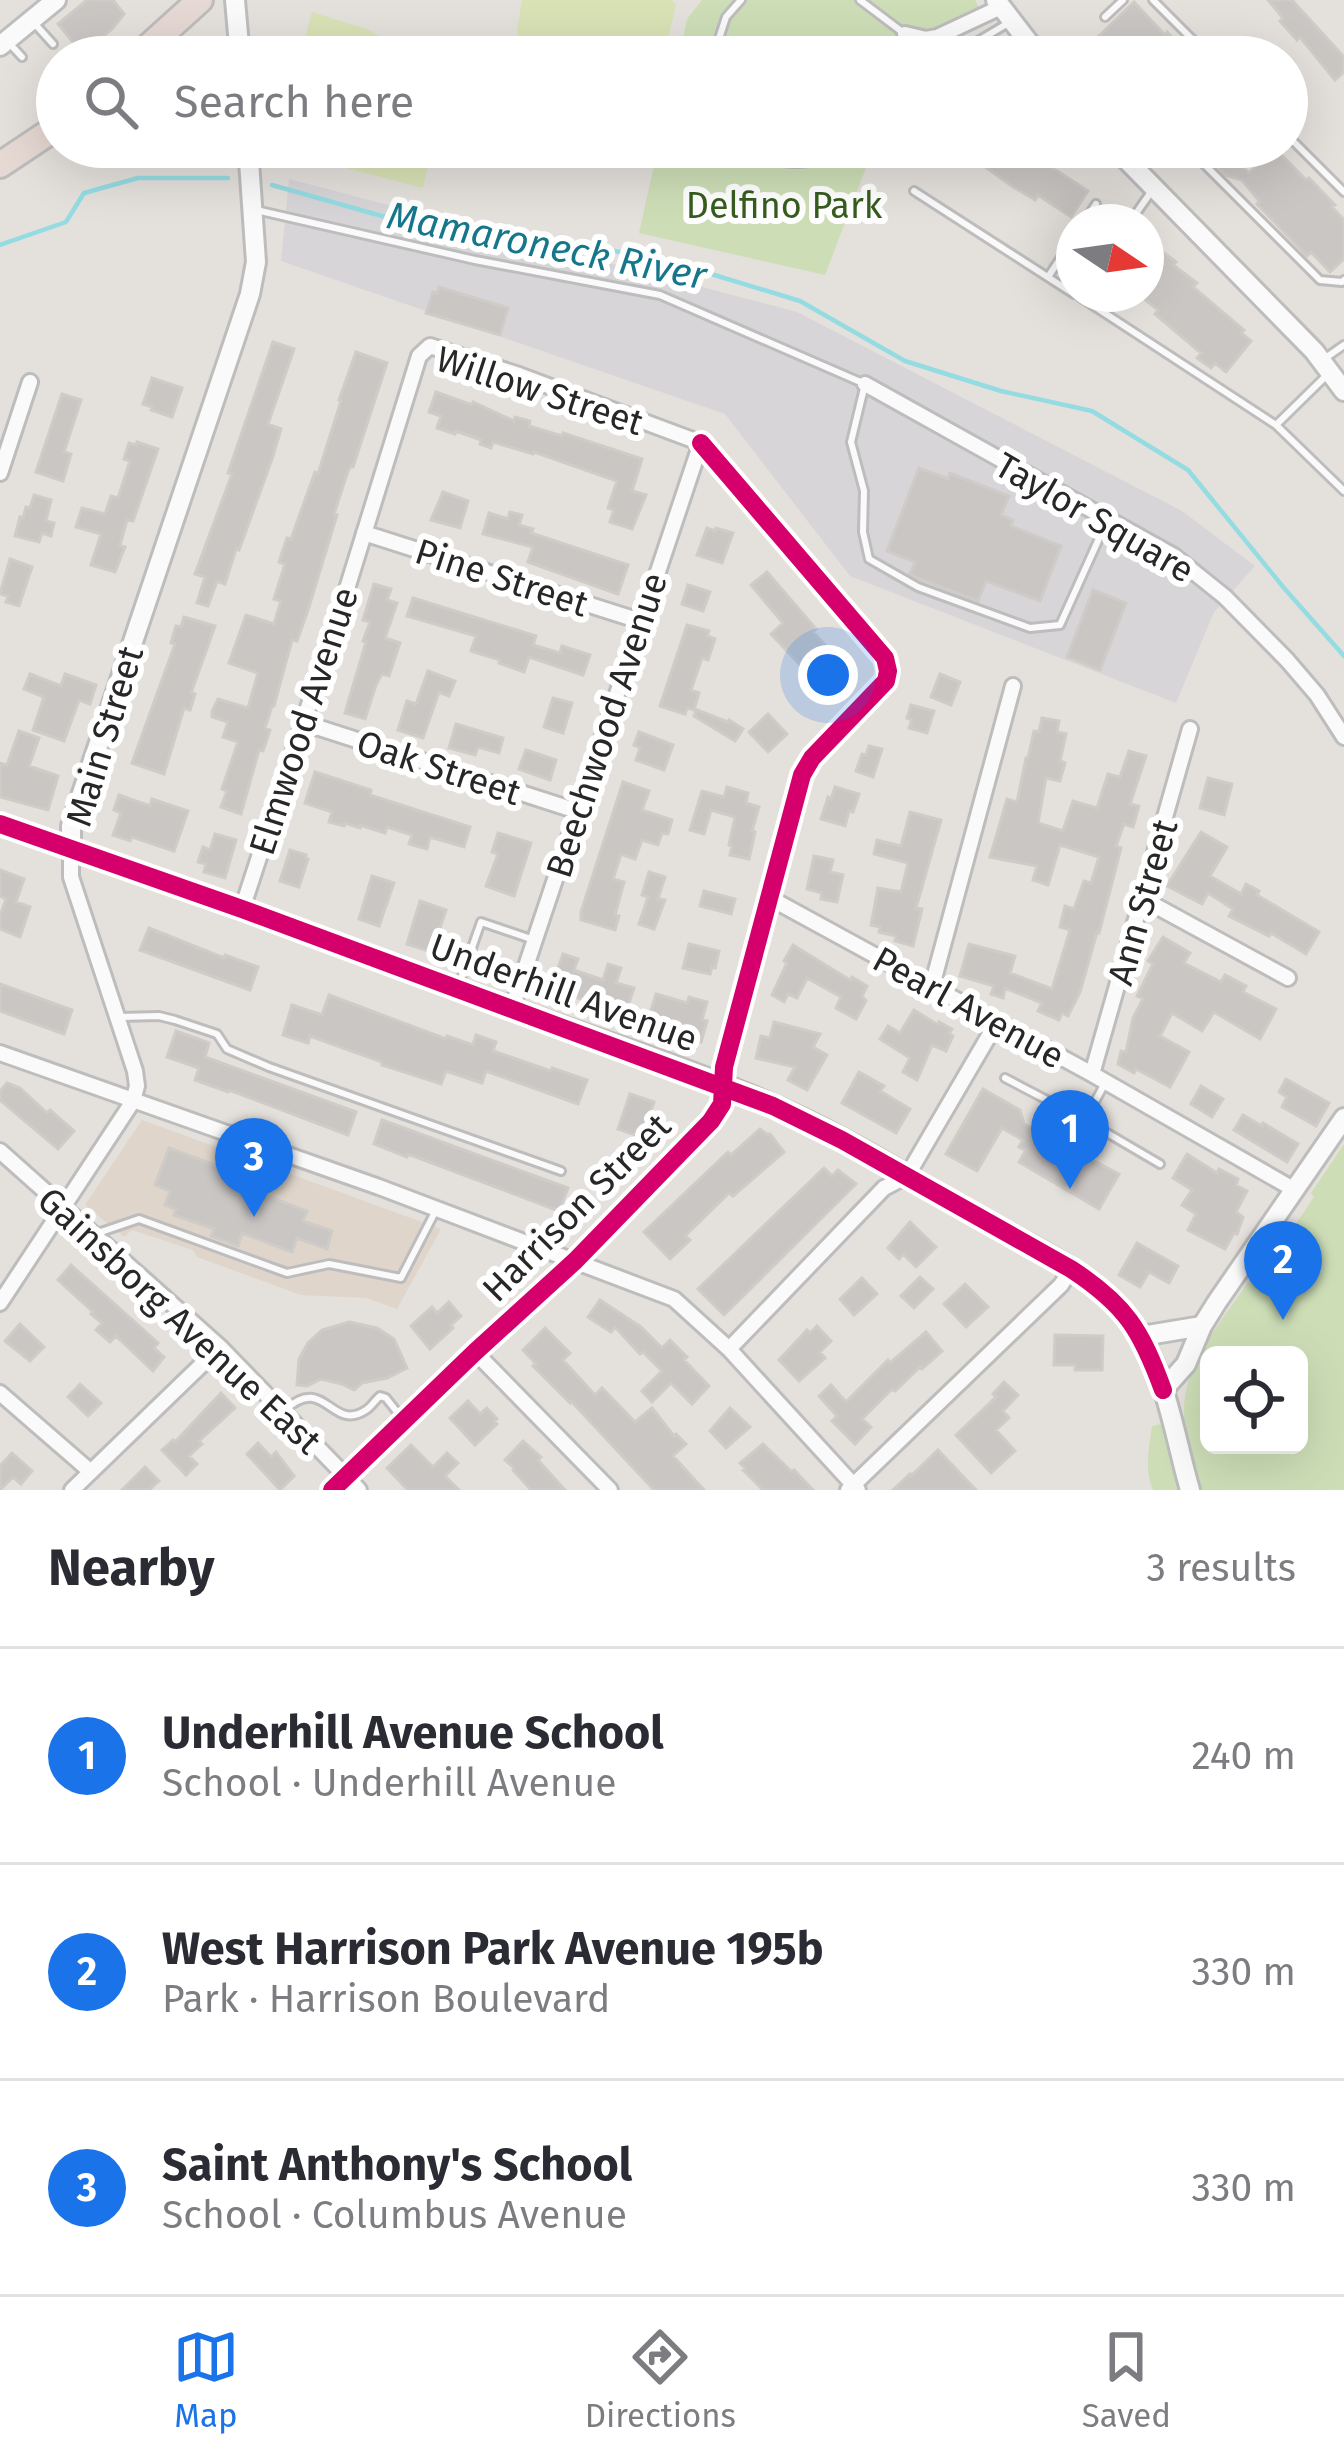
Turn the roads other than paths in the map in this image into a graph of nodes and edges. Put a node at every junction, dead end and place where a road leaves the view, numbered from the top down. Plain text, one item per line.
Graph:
1 (200, 0) edge
2 (235, 0) edge
3 (741, 0) edge
4 (860, 0) edge
5 (1123, 0) edge
6 (1153, 0) edge
7 (51, 2) edge
8 (1003, 9) edge
9 (1105, 17) dead end
10 (31, 20) junction
11 (905, 34) joint
12 (45, 36) edge
13 (160, 36) edge
14 (238, 36) edge
15 (720, 36) edge
16 (913, 36) edge
17 (942, 36) edge
18 (974, 36) edge
19 (1024, 36) edge
20 (1189, 36) edge
21 (3, 43) edge
22 (22, 57) dead end
23 (36, 141) edge
24 (1308, 156) edge
25 (0, 165) edge
26 (250, 168) edge
27 (1134, 168) edge
28 (1207, 168) edge
29 (1153, 189) junction
30 (914, 191) dead end
31 (1344, 192) edge
32 (1143, 204) edge
33 (253, 209) junction
34 (1056, 265) edge
35 (1048, 277) junction
36 (1344, 280) edge
37 (1056, 282) edge
38 (1104, 312) edge
39 (1344, 345) edge
40 (1326, 366) junction
41 (30, 382) dead end
42 (865, 385) junction
43 (1344, 391) edge
44 (1276, 425) junction
45 (701, 443) junction
46 (0, 473) edge
47 (1344, 491) edge
48 (1107, 521) junction
49 (364, 533) junction
50 (640, 621) junction
51 (1013, 686) dead end
52 (301, 722) junction
53 (1190, 729) dead end
54 (1344, 737) edge
55 (577, 811) junction
56 (0, 824) edge
57 (71, 849) junction
58 (768, 897) junction
59 (1143, 898) junction
60 (242, 909) junction
61 (534, 940) junction
62 (1288, 978) dead end
63 (932, 986) junction
64 (458, 988) junction
65 (512, 1008) junction
66 (119, 1017) junction
67 (997, 1022) junction
68 (0, 1053) edge
69 (1005, 1078) dead end
70 (1099, 1078) junction
71 (723, 1086) junction
72 (133, 1101) junction
73 (1344, 1118) edge
74 (1085, 1120) junction
75 (0, 1151) edge
76 (1160, 1164) dead end
77 (561, 1171) dead end
78 (907, 1176) junction
79 (1295, 1190) junction
80 (64, 1208) junction
81 (437, 1209) junction
82 (94, 1234) junction
83 (575, 1261) junction
84 (1071, 1269) junction
85 (0, 1303) edge
86 (1202, 1326) junction
87 (1142, 1336) junction
88 (220, 1347) junction
89 (729, 1349) junction
90 (475, 1352) junction
91 (1163, 1390) junction
92 (0, 1393) edge
93 (283, 1412) junction
94 (404, 1421) junction
95 (92, 1472) junction
96 (346, 1477) junction
97 (853, 1488) edge
98 (72, 1490) edge
99 (332, 1490) edge
100 (359, 1490) edge
101 (610, 1490) edge
102 (1190, 1490) edge

1 - 13 highway
2 - 14 street
3 - 15 lane
4 - 11 lane
5 - 9 lane
6 - 20 lane
7 - 10 street
8 - 17 street
8 - 18 lane
8 - 19 street
10 - 12 lane
10 - 21 street
11 - 16 street
21 - 22 lane
23 - 25 highway
24 - 31 lane
26 - 33 street, Main Street
27 - 29 street
28 - 36 lane
29 - 32 lane
29 - 40 street
30 - 35 lane
33 - 42 lane
33 - 57 street, Main Street
34 - 35 lane
35 - 37 lane
38 - 44 lane
39 - 40 lane
40 - 43 street
40 - 44 lane
41 - 46 street
42 - 48 street, Taylor Square
42 - 48 lane
44 - 47 lane
45 - 49 street, Willow Street
45 - 50 street, Beechwood Avenue
45 - 58 street, Harrison Street
48 - 54 street, Taylor Square
49 - 50 street, Pine Street
49 - 52 street, Elmwood Avenue
50 - 55 street, Beechwood Avenue
51 - 63 street
52 - 55 street, Oak Street
52 - 60 street, Elmwood Avenue
53 - 59 street, Ann Street
55 - 61 street, Beechwood Avenue
56 - 57 street, Underhill Avenue
57 - 60 street, Underhill Avenue
57 - 66 street, Main Street
58 - 63 street, Pearl Avenue
58 - 71 street, Harrison Street
59 - 62 street
59 - 70 street, Ann Street
60 - 64 street, Underhill Avenue
61 - 64 lane
61 - 65 street, Beechwood Avenue
63 - 67 street, Pearl Avenue
64 - 65 street, Underhill Avenue
65 - 71 street, Underhill Avenue
66 - 72 street, Main Street
66 - 77 lane
67 - 70 street, Pearl Avenue
67 - 78 street
68 - 72 street
69 - 74 lane
70 - 74 lane
70 - 79 street, Pearl Avenue
71 - 78 street, Underhill Avenue
71 - 83 street, Harrison Street
72 - 80 street
72 - 81 street
73 - 79 street
74 - 76 lane
75 - 80 street, Gainsborg Avenue East
78 - 84 street, Underhill Avenue
78 - 89 street
79 - 86 street
80 - 82 street, Gainsborg Avenue East
80 - 85 street
81 - 82 lane
81 - 83 street
82 - 88 street, Gainsborg Avenue East
83 - 89 street
83 - 90 street, Harrison Street
84 - 87 street, Underhill Avenue
84 - 97 street
86 - 87 street
86 - 91 street
87 - 91 street, Underhill Avenue
88 - 93 street, Gainsborg Avenue East
88 - 95 street
89 - 97 street
90 - 94 street, Harrison Street
90 - 101 street
91 - 102 street, Underhill Avenue
92 - 95 street
93 - 94 lane
93 - 96 street, Gainsborg Avenue East
94 - 96 street, Harrison Street
95 - 98 street
96 - 99 street, Harrison Street
96 - 100 street, Gainsborg Avenue East

